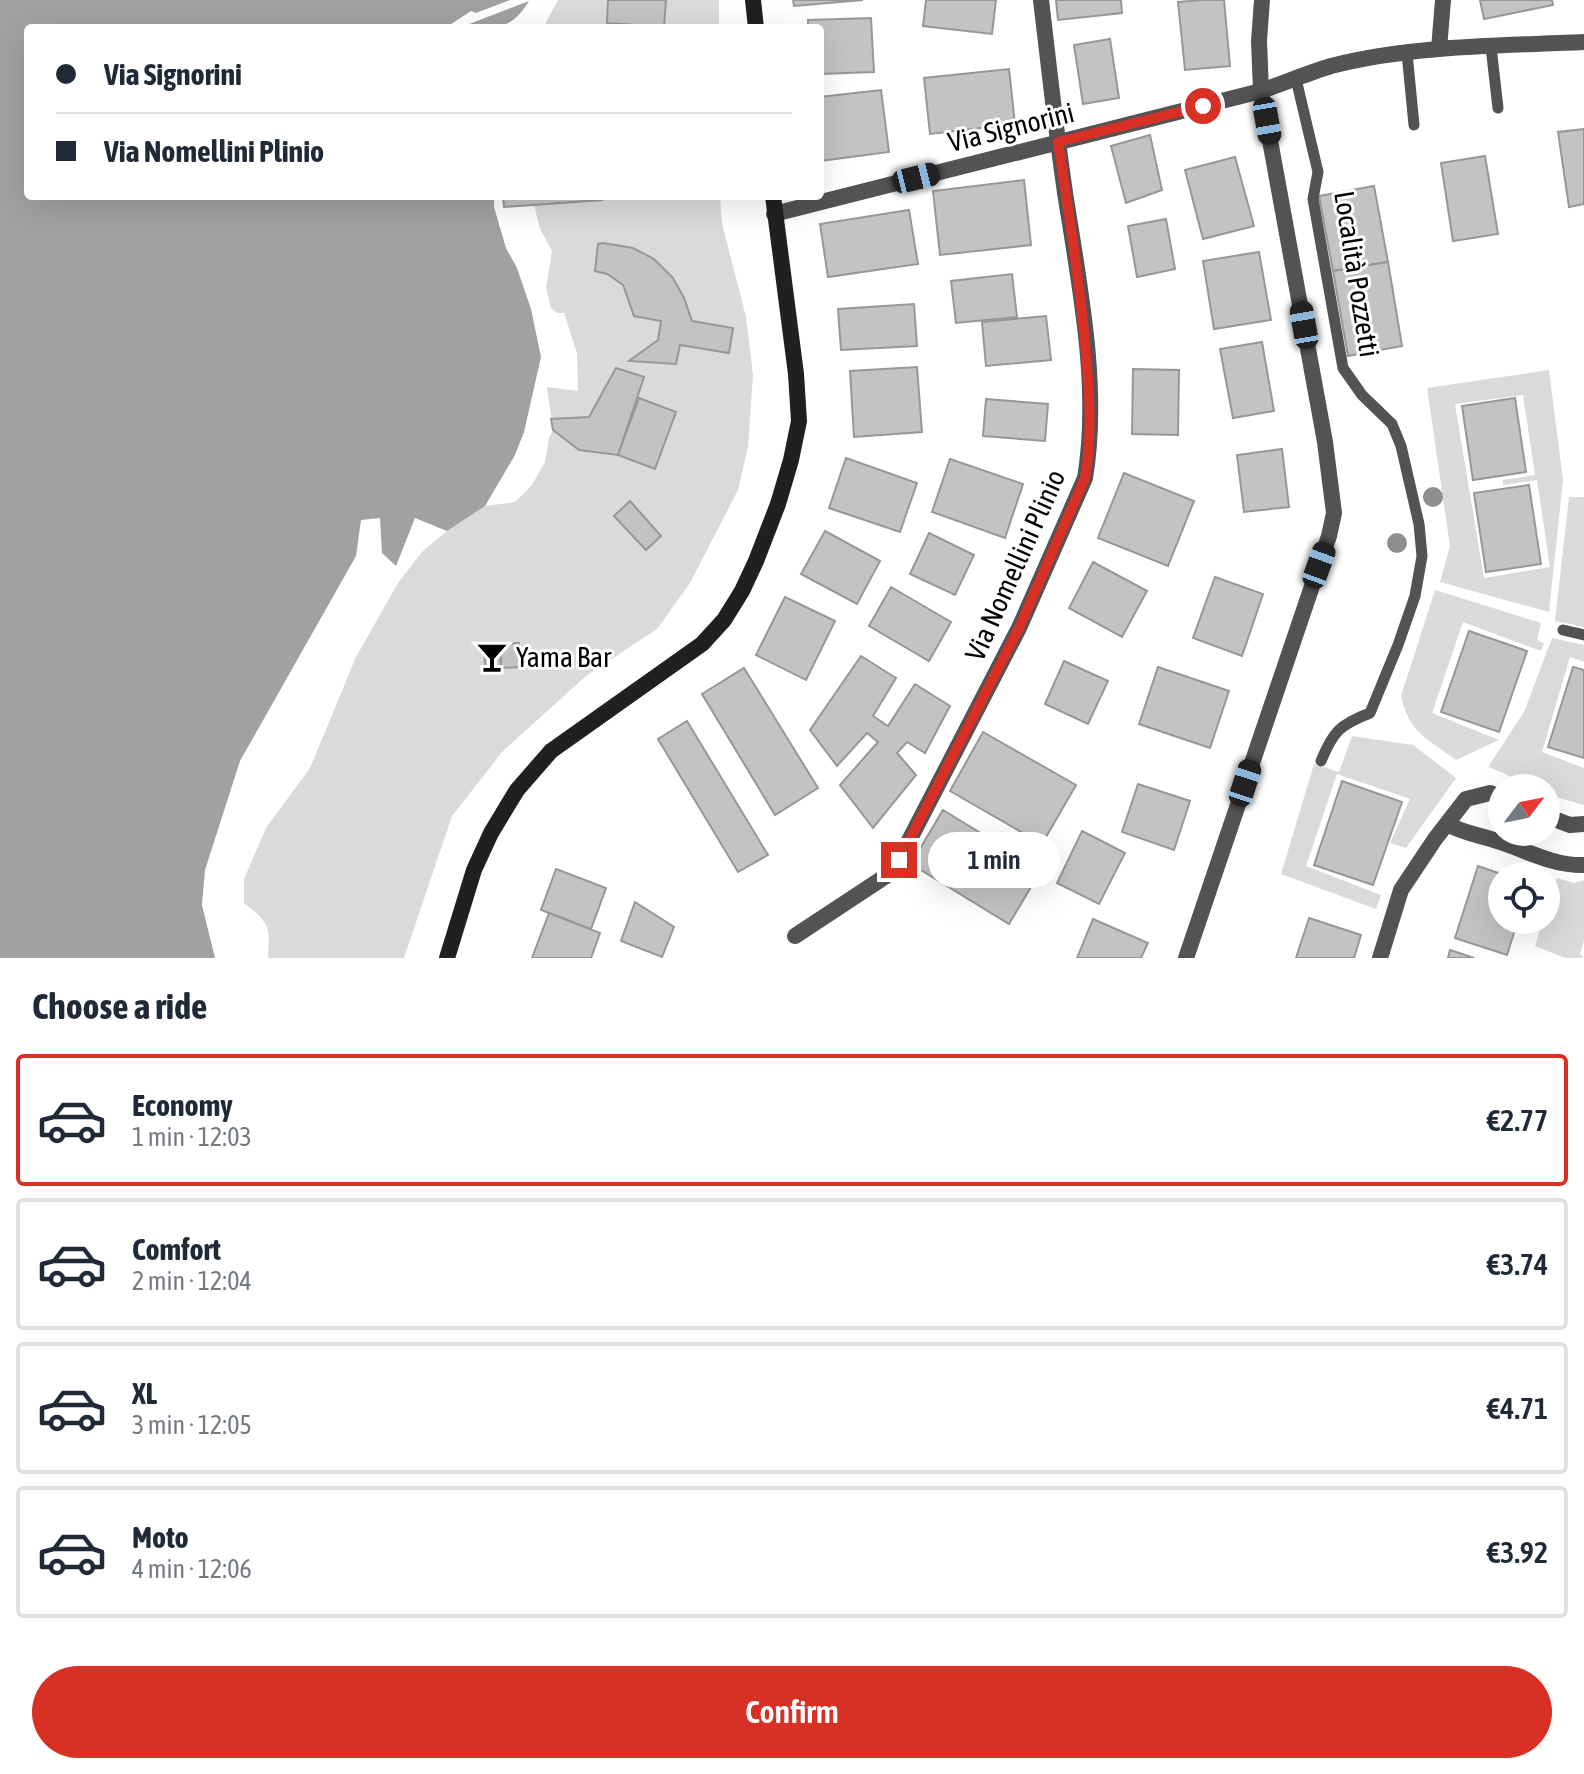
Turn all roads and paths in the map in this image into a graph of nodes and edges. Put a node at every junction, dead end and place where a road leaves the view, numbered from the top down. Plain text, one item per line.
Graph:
1 (753, 0) edge
2 (1041, 0) edge
3 (1262, 0) edge
4 (1443, 0) edge
5 (756, 24) edge
6 (1584, 42) edge
7 (1491, 47) junction
8 (1439, 49) junction
9 (1407, 53) junction
10 (1296, 79) junction
11 (1261, 91) junction
12 (1498, 108) dead end
13 (1414, 125) dead end
14 (1058, 142) junction
15 (773, 200) edge
16 (774, 214) junction
17 (1563, 630) dead end
18 (1584, 635) edge
19 (1321, 761) dead end
20 (1488, 794) edge
21 (1560, 821) edge
22 (1447, 824) junction
23 (1584, 824) edge
24 (1584, 865) edge
25 (795, 936) dead end
26 (447, 958) edge
27 (1186, 958) edge
28 (1380, 958) edge

1 - 5 street
2 - 14 street, Via Nomellini Plinio
3 - 11 street
4 - 8 street
6 - 7 street
7 - 8 street
7 - 12 lane
8 - 9 street
9 - 10 street
9 - 13 lane
10 - 11 street
10 - 19 lane, Località Pozzetti
11 - 14 street, Via Signorini
11 - 27 street
14 - 16 street, Via Signorini
14 - 25 street, Via Nomellini Plinio
15 - 16 street
16 - 26 street
17 - 18 lane
20 - 22 street
21 - 23 street
22 - 24 street
22 - 28 street

